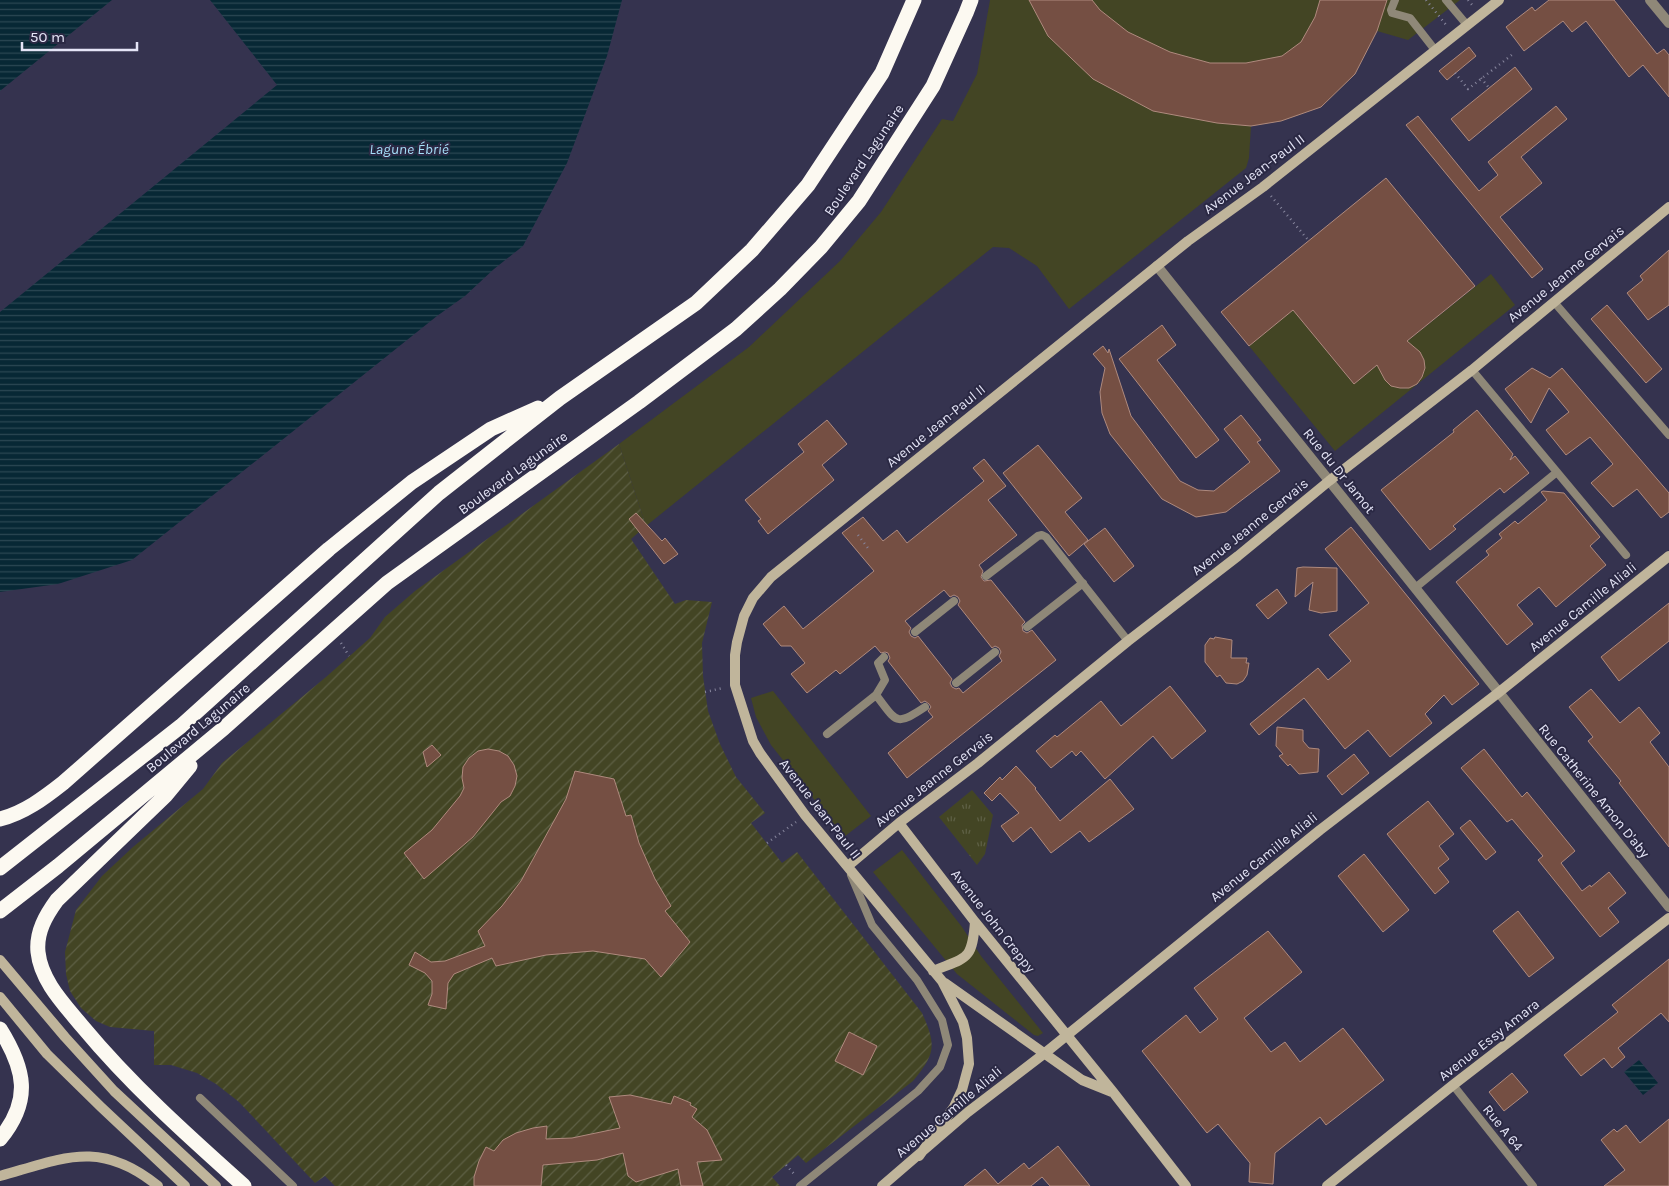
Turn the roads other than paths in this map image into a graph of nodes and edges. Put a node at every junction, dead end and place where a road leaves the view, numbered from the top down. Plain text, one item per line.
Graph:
1 (914, 0) edge
2 (971, 0) edge
3 (1396, 0) edge
4 (1446, 0) edge
5 (1499, 0) edge
6 (1650, 0) edge
7 (1669, 23) edge
8 (1467, 25) junction
9 (1435, 50) junction
10 (1669, 207) edge
11 (1157, 266) junction
12 (1554, 302) junction
13 (1472, 370) junction
14 (560, 398) junction
15 (1669, 435) edge
16 (1557, 472) junction
17 (1329, 481) junction
18 (1626, 555) dead end
19 (1669, 556) edge
20 (986, 576) dead end
21 (1083, 583) junction
22 (1415, 588) junction
23 (954, 601) dead end
24 (1027, 627) dead end
25 (915, 632) dead end
26 (1128, 641) junction
27 (995, 652) dead end
28 (884, 657) dead end
29 (956, 683) dead end
30 (1498, 693) junction
31 (876, 695) junction
32 (925, 707) dead end
33 (224, 728) junction
34 (827, 734) dead end
35 (0, 819) edge
36 (899, 823) junction
37 (848, 866) junction
38 (0, 868) edge
39 (1669, 907) edge
40 (0, 911) edge
41 (1669, 918) edge
42 (975, 922) junction
43 (0, 960) edge
44 (933, 971) junction
45 (942, 981) junction
46 (0, 997) edge
47 (0, 1029) edge
48 (1066, 1035) junction
49 (1045, 1053) junction
50 (1453, 1085) junction
51 (1113, 1092) junction
52 (200, 1098) dead end
53 (0, 1139) edge
54 (919, 1156) junction
55 (0, 1176) edge
56 (158, 1186) edge
57 (185, 1186) edge
58 (216, 1186) edge
59 (244, 1186) edge
60 (293, 1186) edge
61 (800, 1186) edge
62 (882, 1186) edge
63 (1186, 1186) edge
64 (1328, 1186) edge
65 (1533, 1186) edge

1 - 14 highway, Boulevard Lagunaire
2 - 33 highway, Boulevard Lagunaire
3 - 9 lane
4 - 8 lane
5 - 8 main road, Avenue Jean-Paul II
6 - 7 street
8 - 9 main road, Avenue Jean-Paul II
9 - 11 main road, Avenue Jean-Paul II
10 - 12 main road, Avenue Jeanne Gervais
11 - 17 street, Rue du Dr Jamot
11 - 37 main road, Avenue Jean-Paul II
12 - 13 main road, Avenue Jeanne Gervais
12 - 15 lane
13 - 16 lane
13 - 17 main road, Avenue Jeanne Gervais
14 - 35 highway
14 - 38 highway, Boulevard Lagunaire
16 - 18 lane
16 - 22 lane
17 - 22 street, Rue du Dr Jamot
17 - 26 main road, Avenue Jeanne Gervais
19 - 30 main road, Avenue Camille Aliali
20 - 21 lane
21 - 24 lane
21 - 26 lane
22 - 30 street, Rue du Dr Jamot
23 - 25 lane
26 - 36 main road, Avenue Jeanne Gervais
27 - 29 lane
28 - 31 lane
30 - 39 street, Rue Catherine Amon D'aby
30 - 48 main road, Avenue Camille Aliali
31 - 32 lane
31 - 34 lane
33 - 40 highway, Boulevard Lagunaire
33 - 59 highway
36 - 37 main road, Avenue Jeanne Gervais
36 - 42 main road, Avenue John Creppy
37 - 44 main road, Avenue Jean-Paul II
37 - 61 lane
41 - 50 main road, Avenue Essy Amara
42 - 44 main road
42 - 48 main road, Avenue John Creppy
43 - 58 main road
44 - 45 main road, Avenue Jean-Paul II
45 - 49 main road, Avenue Jean-Paul II
45 - 54 main road, Avenue Jean-Paul II
46 - 57 main road
47 - 53 highway
48 - 49 main road, Avenue Camille Aliali
48 - 51 main road, Avenue John Creppy
49 - 51 main road, Avenue Jean-Paul II
49 - 54 main road, Avenue Camille Aliali
50 - 64 main road, Avenue Essy Amara
50 - 65 lane, Rue A 64
51 - 63 main road, Avenue John Creppy
52 - 60 lane
54 - 62 main road, Avenue Camille Aliali
55 - 56 main road

